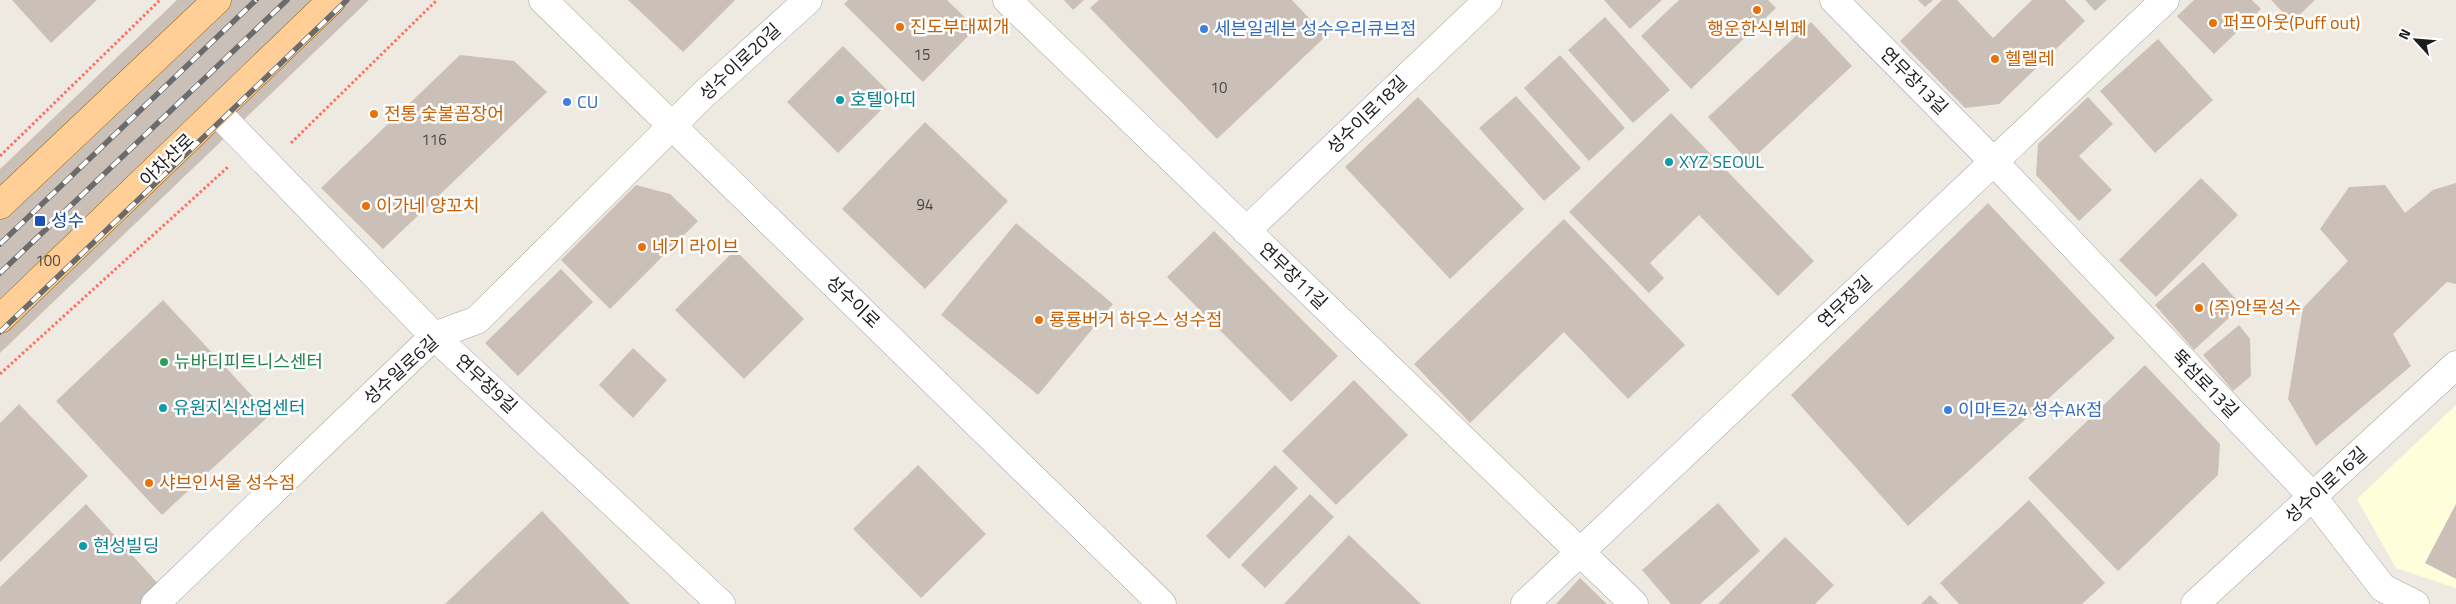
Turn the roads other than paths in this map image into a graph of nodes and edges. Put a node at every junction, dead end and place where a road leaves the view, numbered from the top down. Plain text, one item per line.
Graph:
1 (217, 0) edge
2 (332, 0) edge
3 (543, 0) edge
4 (808, 0) edge
5 (1007, 0) edge
6 (1488, 0) edge
7 (1834, 0) edge
8 (2165, 0) edge
9 (217, 112) junction
10 (674, 126) junction
11 (1994, 162) junction
12 (0, 205) edge
13 (1246, 231) junction
14 (0, 319) edge
15 (434, 336) junction
16 (2456, 366) edge
17 (2313, 497) junction
18 (1580, 552) junction
19 (155, 604) edge
20 (721, 604) edge
21 (1162, 604) edge
22 (1525, 604) edge
23 (1634, 604) edge
24 (2195, 604) edge
25 (2415, 604) edge

1 - 12 main road
2 - 9 main road, 아차산로
3 - 10 street, 성수이로
4 - 10 street, 성수이로20길
5 - 13 street, 연무장11길
6 - 13 street, 성수이로18길
7 - 11 street, 연무장13길
8 - 11 street, 연무장길
9 - 14 main road, 아차산로
9 - 15 street, 연무장9길
10 - 15 street, 성수일로6길
10 - 21 street, 성수이로
11 - 17 street, 뚝섬로13길
11 - 18 street, 연무장길
13 - 18 street, 연무장11길
15 - 19 street, 성수일로6길
15 - 20 street, 연무장9길
16 - 17 street, 성수이로16길
17 - 24 street, 성수이로16길
17 - 25 street, 뚝섬로13길
18 - 22 street, 연무장길
18 - 23 street, 연무장11길

